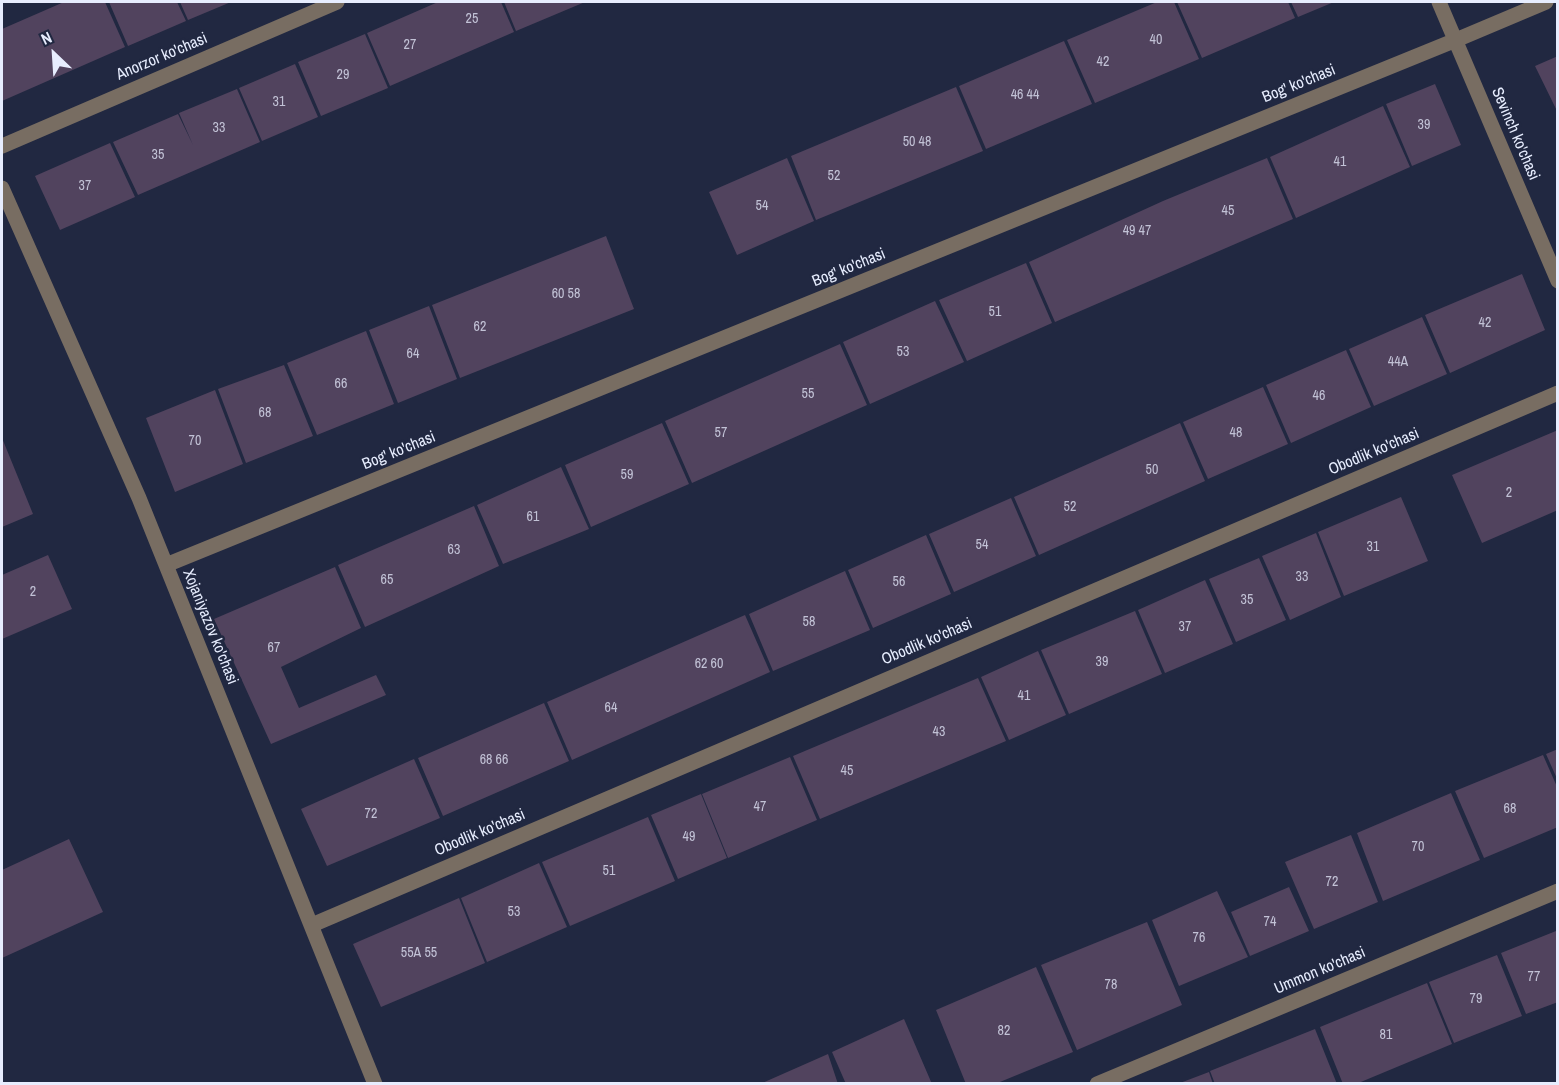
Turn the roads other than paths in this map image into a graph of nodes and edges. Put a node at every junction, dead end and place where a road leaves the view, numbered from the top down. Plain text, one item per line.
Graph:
1 (337, 2) edge
2 (1439, 2) edge
3 (1546, 2) edge
4 (1456, 40) junction
5 (2, 146) edge
6 (2, 188) edge
7 (1557, 281) edge
8 (1557, 393) edge
9 (166, 565) junction
10 (1557, 891) edge
11 (312, 925) junction
12 (375, 1083) edge
13 (1097, 1083) edge

1 - 5 street, Anorzor ko'chasi
2 - 4 street, Sevinch ko'chasi
3 - 4 street, Bog' ko'chasi
4 - 7 street, Sevinch ko'chasi
4 - 9 street, Bog' ko'chasi
6 - 9 street, Xojaniyazov ko'chasi
8 - 11 street, Obodlik ko'chasi
9 - 11 street, Xojaniyazov ko'chasi
10 - 13 street, Ummon ko'chasi
11 - 12 street, Xojaniyazov ko'chasi

